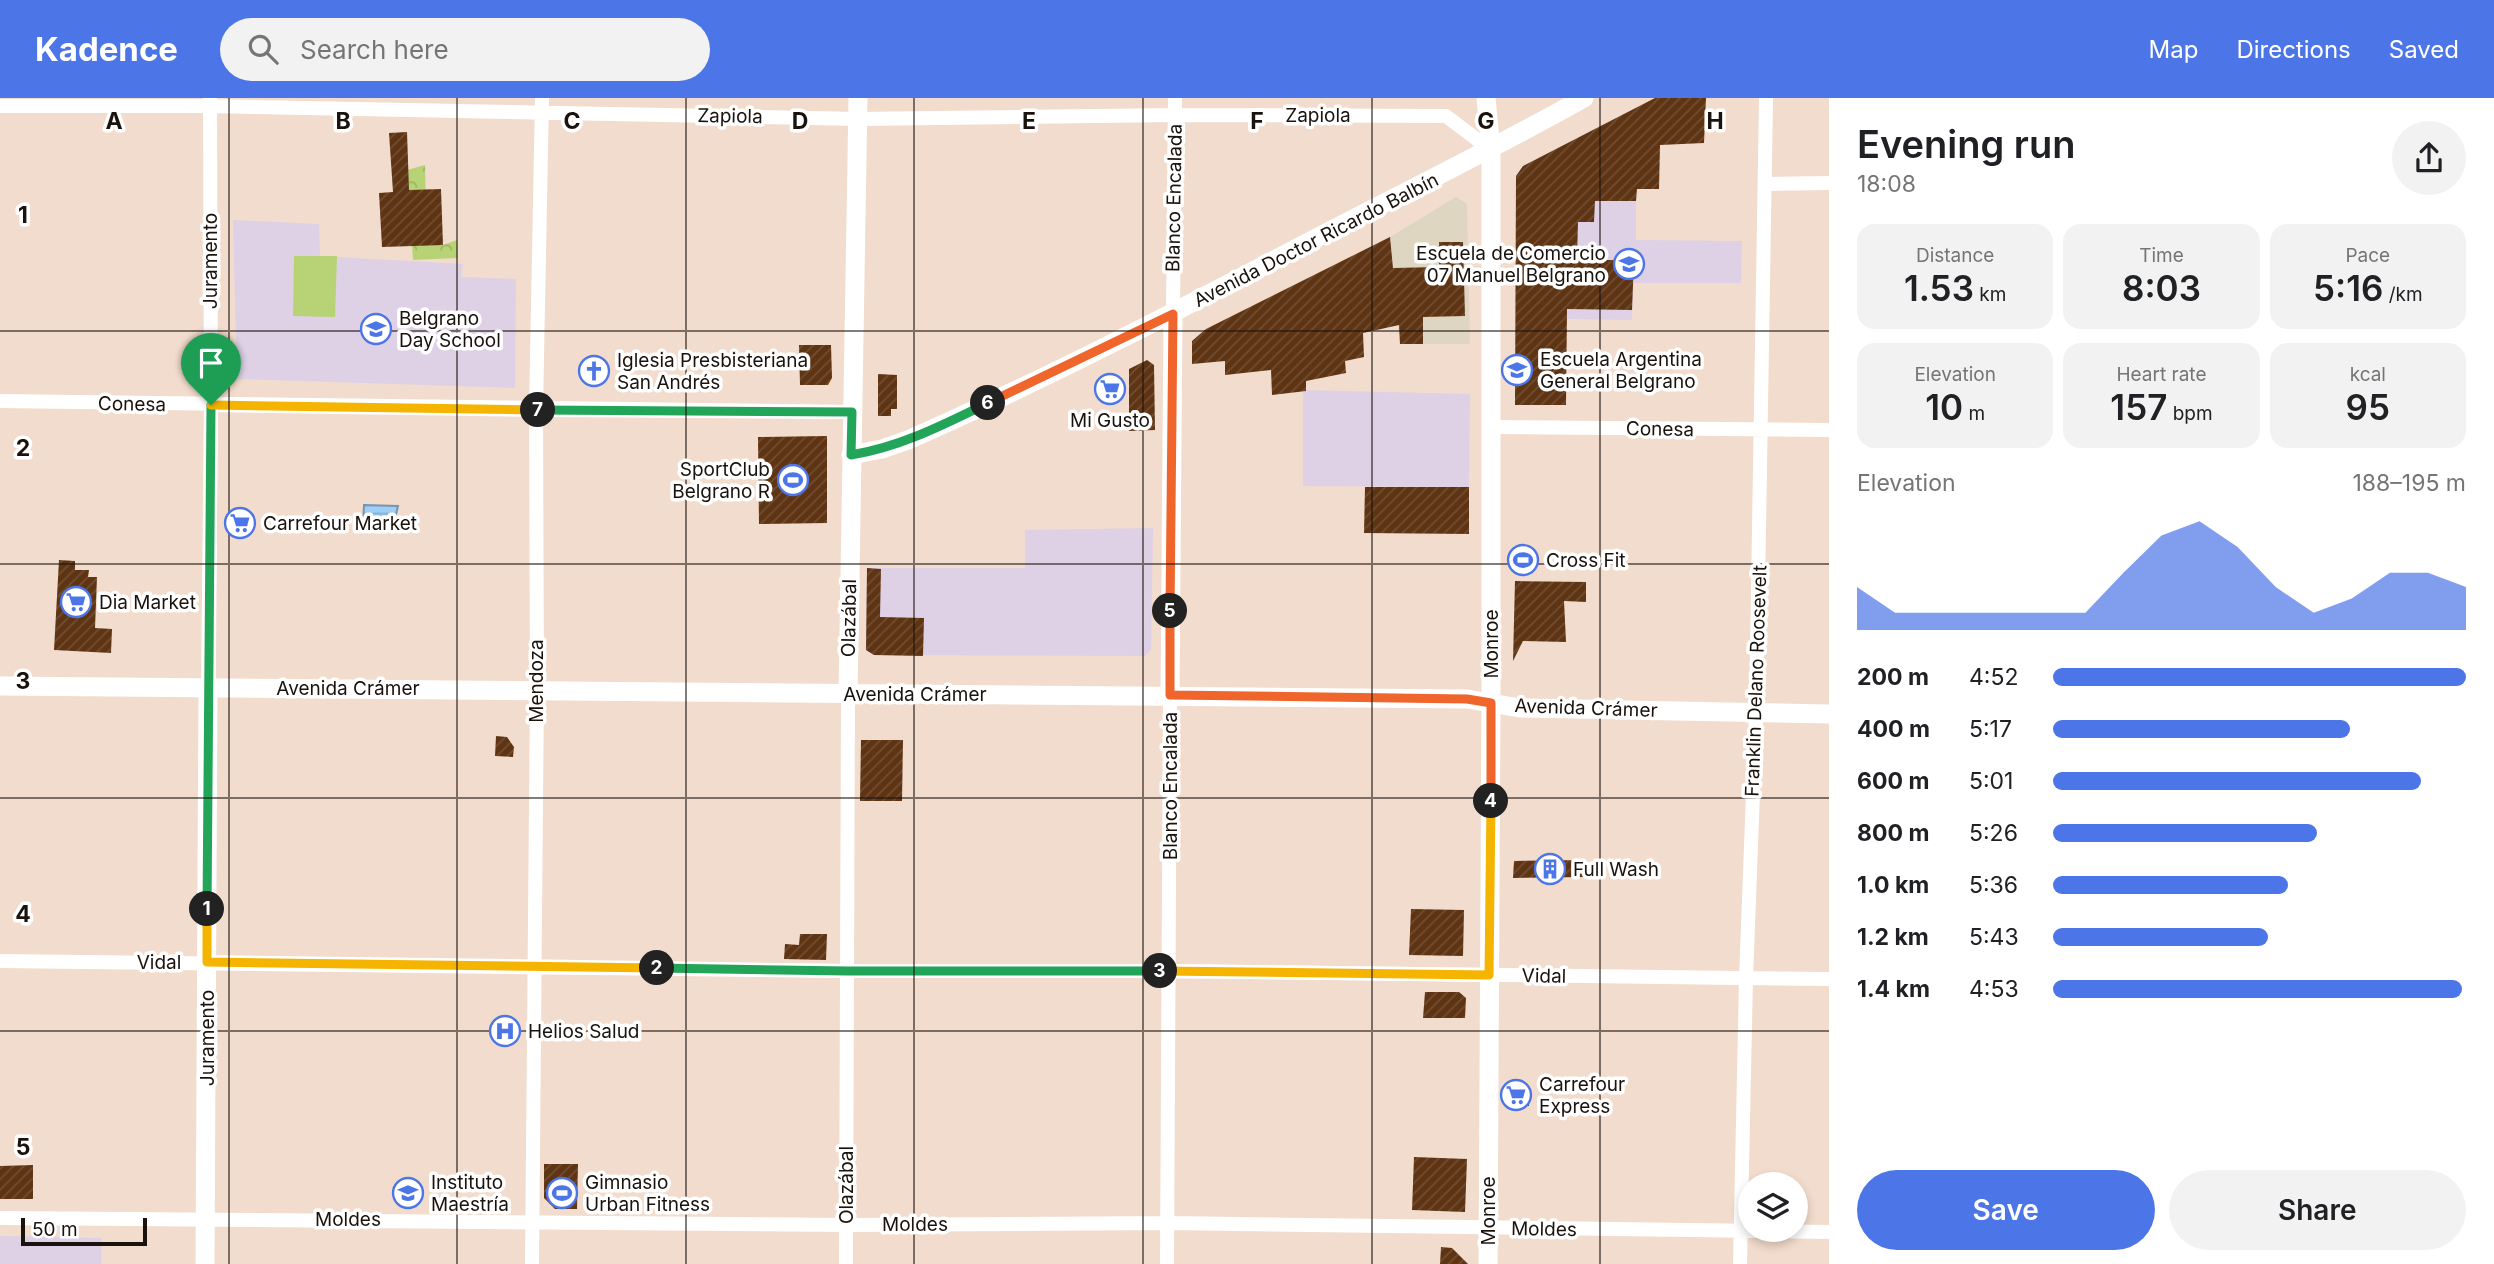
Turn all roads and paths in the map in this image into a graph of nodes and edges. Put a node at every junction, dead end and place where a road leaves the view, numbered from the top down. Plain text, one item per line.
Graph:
1 (858, 98) edge
2 (1175, 98) edge
3 (1486, 98) edge
4 (1584, 98) edge
5 (1766, 98) edge
6 (210, 102) edge
7 (542, 105) edge
8 (0, 106) edge
9 (1175, 115) junction
10 (858, 119) junction
11 (1490, 150) junction
12 (1829, 183) edge
13 (1765, 184) junction
14 (1173, 314) junction
15 (0, 401) edge
16 (211, 405) junction
17 (536, 410) junction
18 (852, 412) junction
19 (1491, 427) junction
20 (1762, 430) junction
21 (1829, 430) edge
22 (851, 455) junction
23 (0, 686) edge
24 (208, 687) junction
25 (537, 689) junction
26 (848, 694) junction
27 (1170, 695) junction
28 (1491, 703) junction
29 (1756, 713) junction
30 (1829, 714) edge
31 (0, 961) edge
32 (207, 962) junction
33 (534, 966) junction
34 (847, 971) junction
35 (1170, 971) junction
36 (1489, 975) junction
37 (1746, 979) junction
38 (1829, 979) edge
39 (1742, 1172) edge
40 (0, 1218) edge
41 (205, 1219) junction
42 (533, 1221) junction
43 (1168, 1223) junction
44 (846, 1225) junction
45 (1488, 1228) junction
46 (1738, 1232) edge
47 (1808, 1232) edge
48 (1829, 1232) edge
49 (1741, 1242) edge
50 (205, 1264) edge
51 (532, 1264) edge
52 (846, 1264) edge
53 (1167, 1264) edge
54 (1488, 1264) edge
55 (1740, 1264) edge

1 - 10 main road, Olazábal
2 - 9 street, Blanco Encalada
3 - 11 main road, Monroe
4 - 11 main road, Avenida Doctor Ricardo Balbín
5 - 13 street, Franklin Delano Roosevelt
6 - 7 street, Zapiola
6 - 8 street, Zapiola
6 - 16 street, Juramento
7 - 10 street, Zapiola
7 - 17 street, Mendoza
9 - 10 street, Zapiola
9 - 11 street, Zapiola
9 - 14 street, Blanco Encalada
10 - 18 main road, Olazábal
11 - 14 main road, Avenida Doctor Ricardo Balbín
11 - 19 main road, Monroe
12 - 13 street
13 - 20 street, Franklin Delano Roosevelt
14 - 22 main road, Avenida Doctor Ricardo Balbín
14 - 27 main road, Blanco Encalada
15 - 16 street, Conesa
16 - 17 street, Conesa
16 - 24 street, Juramento
17 - 18 street, Conesa
17 - 25 street, Mendoza
18 - 22 main road, Olazábal
19 - 20 street, Conesa
19 - 28 main road, Monroe
20 - 21 street, Conesa
20 - 29 street, Franklin Delano Roosevelt
22 - 26 main road, Olazábal
23 - 24 main road, Avenida Crámer
24 - 25 main road, Avenida Crámer
24 - 32 main road, Juramento
25 - 26 main road, Avenida Crámer
25 - 33 street, Mendoza
26 - 27 main road, Avenida Crámer
26 - 34 street, Olazábal
27 - 28 main road, Avenida Crámer
27 - 35 street, Blanco Encalada
28 - 29 main road, Avenida Crámer
28 - 36 main road, Monroe
29 - 30 main road, Avenida Crámer
29 - 37 street, Franklin Delano Roosevelt
31 - 32 street, Vidal
32 - 33 street, Vidal
32 - 41 main road, Juramento
33 - 34 street, Vidal
33 - 42 street, Mendoza
34 - 35 street, Vidal
34 - 44 street, Olazábal
35 - 36 street, Vidal
35 - 43 street, Blanco Encalada
36 - 37 street, Vidal
36 - 45 main road, Monroe
37 - 38 street, Vidal
37 - 39 street, Franklin Delano Roosevelt
40 - 41 street, Moldes
41 - 42 street, Moldes
41 - 50 main road, Juramento
42 - 44 street, Moldes
42 - 51 street, Mendoza
43 - 44 street, Moldes
43 - 45 street, Moldes
43 - 53 street, Blanco Encalada
44 - 52 street, Olazábal
45 - 46 street, Moldes
45 - 54 main road, Monroe
47 - 48 street, Moldes
49 - 55 street, Franklin Delano Roosevelt

